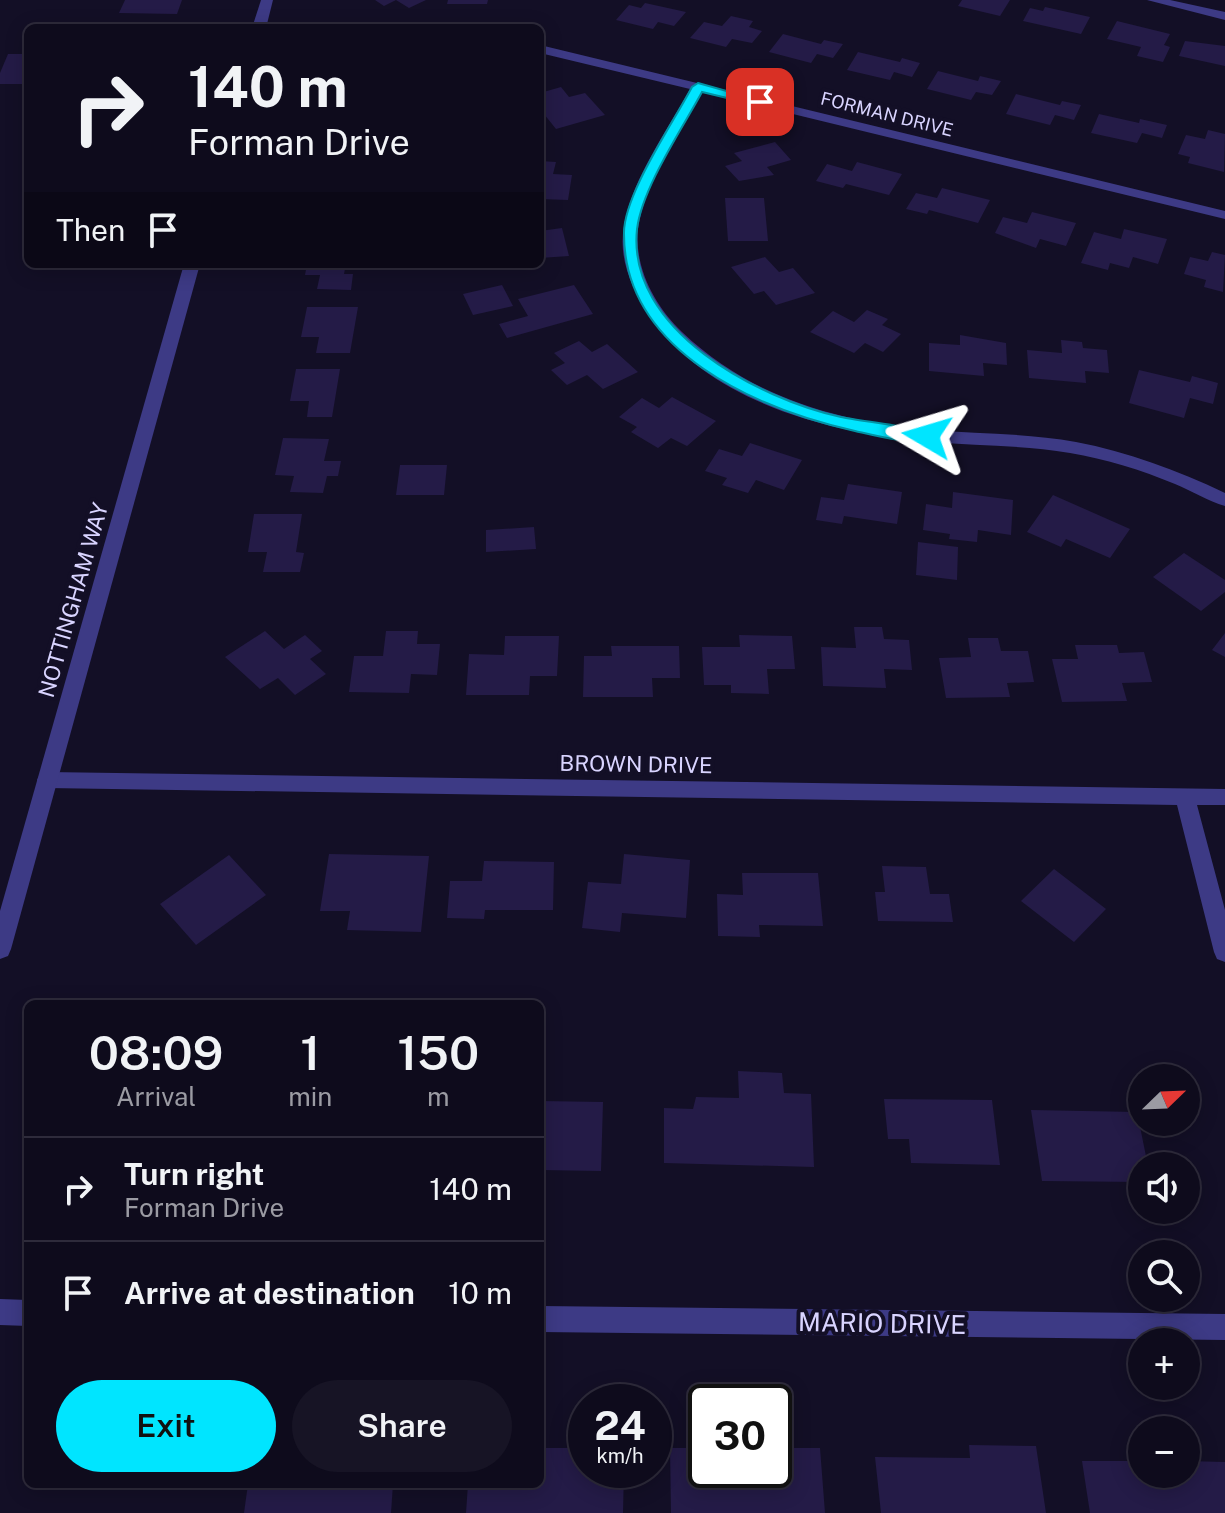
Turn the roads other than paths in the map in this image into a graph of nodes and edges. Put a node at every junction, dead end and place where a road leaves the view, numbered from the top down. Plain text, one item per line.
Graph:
1 (267, 0) edge
2 (1153, 0) edge
3 (1225, 16) edge
4 (260, 24) edge
5 (544, 50) edge
6 (698, 87) junction
7 (1225, 215) edge
8 (191, 268) edge
9 (1225, 500) edge
10 (47, 780) junction
11 (1185, 797) junction
12 (1225, 797) edge
13 (0, 949) edge
14 (1225, 952) edge
15 (0, 1312) edge
16 (24, 1313) edge
17 (544, 1319) edge
18 (1225, 1327) edge

1 - 4 street
2 - 3 street
5 - 6 street, FORMAN DRIVE
6 - 7 street, FORMAN DRIVE
6 - 9 street
8 - 10 street, NOTTINGHAM WAY
10 - 11 street, BROWN DRIVE
10 - 13 street, NOTTINGHAM WAY
11 - 12 street, BROWN DRIVE
11 - 14 street
15 - 16 street
17 - 18 street, MARIO DRIVE

